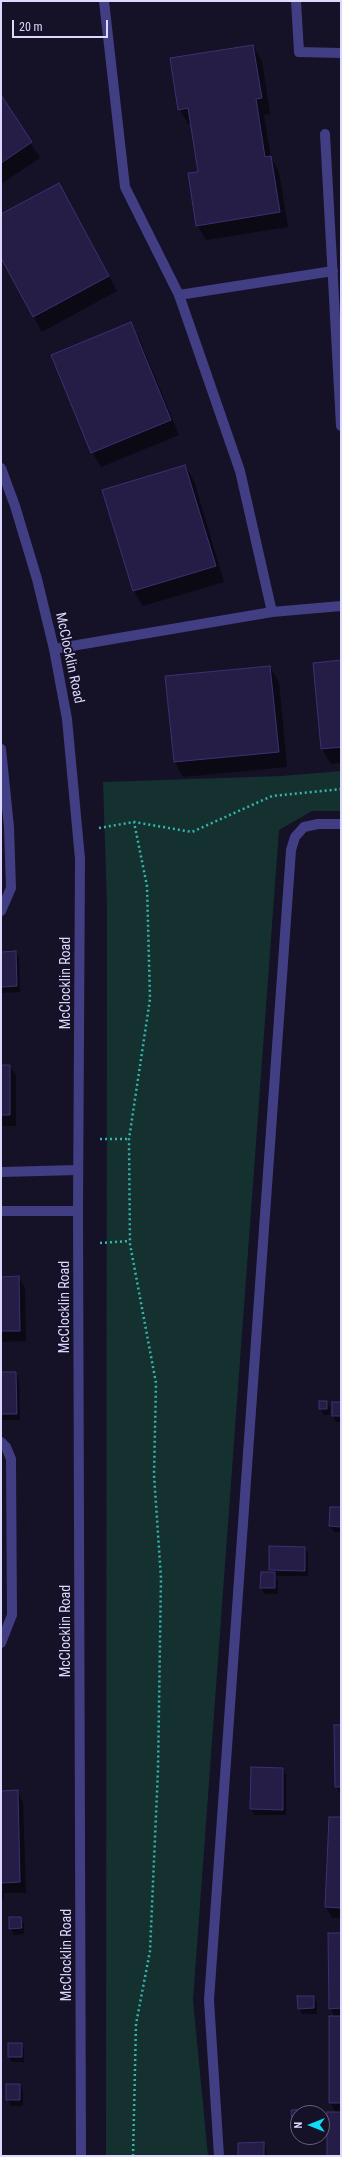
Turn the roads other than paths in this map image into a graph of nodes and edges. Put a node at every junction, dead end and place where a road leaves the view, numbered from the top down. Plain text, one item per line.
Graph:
1 (104, 1) edge
2 (296, 1) edge
3 (341, 52) edge
4 (325, 134) dead end
5 (333, 271) junction
6 (180, 295) junction
7 (341, 426) edge
8 (1, 468) edge
9 (341, 606) edge
10 (272, 612) junction
11 (54, 649) junction
12 (1, 749) edge
13 (341, 824) edge
14 (1, 911) edge
15 (78, 1170) junction
16 (1, 1172) edge
17 (1, 1211) edge
18 (78, 1211) junction
19 (1, 1442) edge
20 (1, 1643) edge
21 (81, 2156) edge
22 (219, 2156) edge

1 - 6 street
2 - 3 street
4 - 5 street
5 - 6 street
5 - 7 street
6 - 10 street
8 - 11 street, McClocklin Road
9 - 10 street
10 - 11 street
11 - 15 street, McClocklin Road
12 - 14 street
13 - 22 street
15 - 16 street
15 - 18 street, McClocklin Road
17 - 18 street
18 - 21 street, McClocklin Road
19 - 20 street

